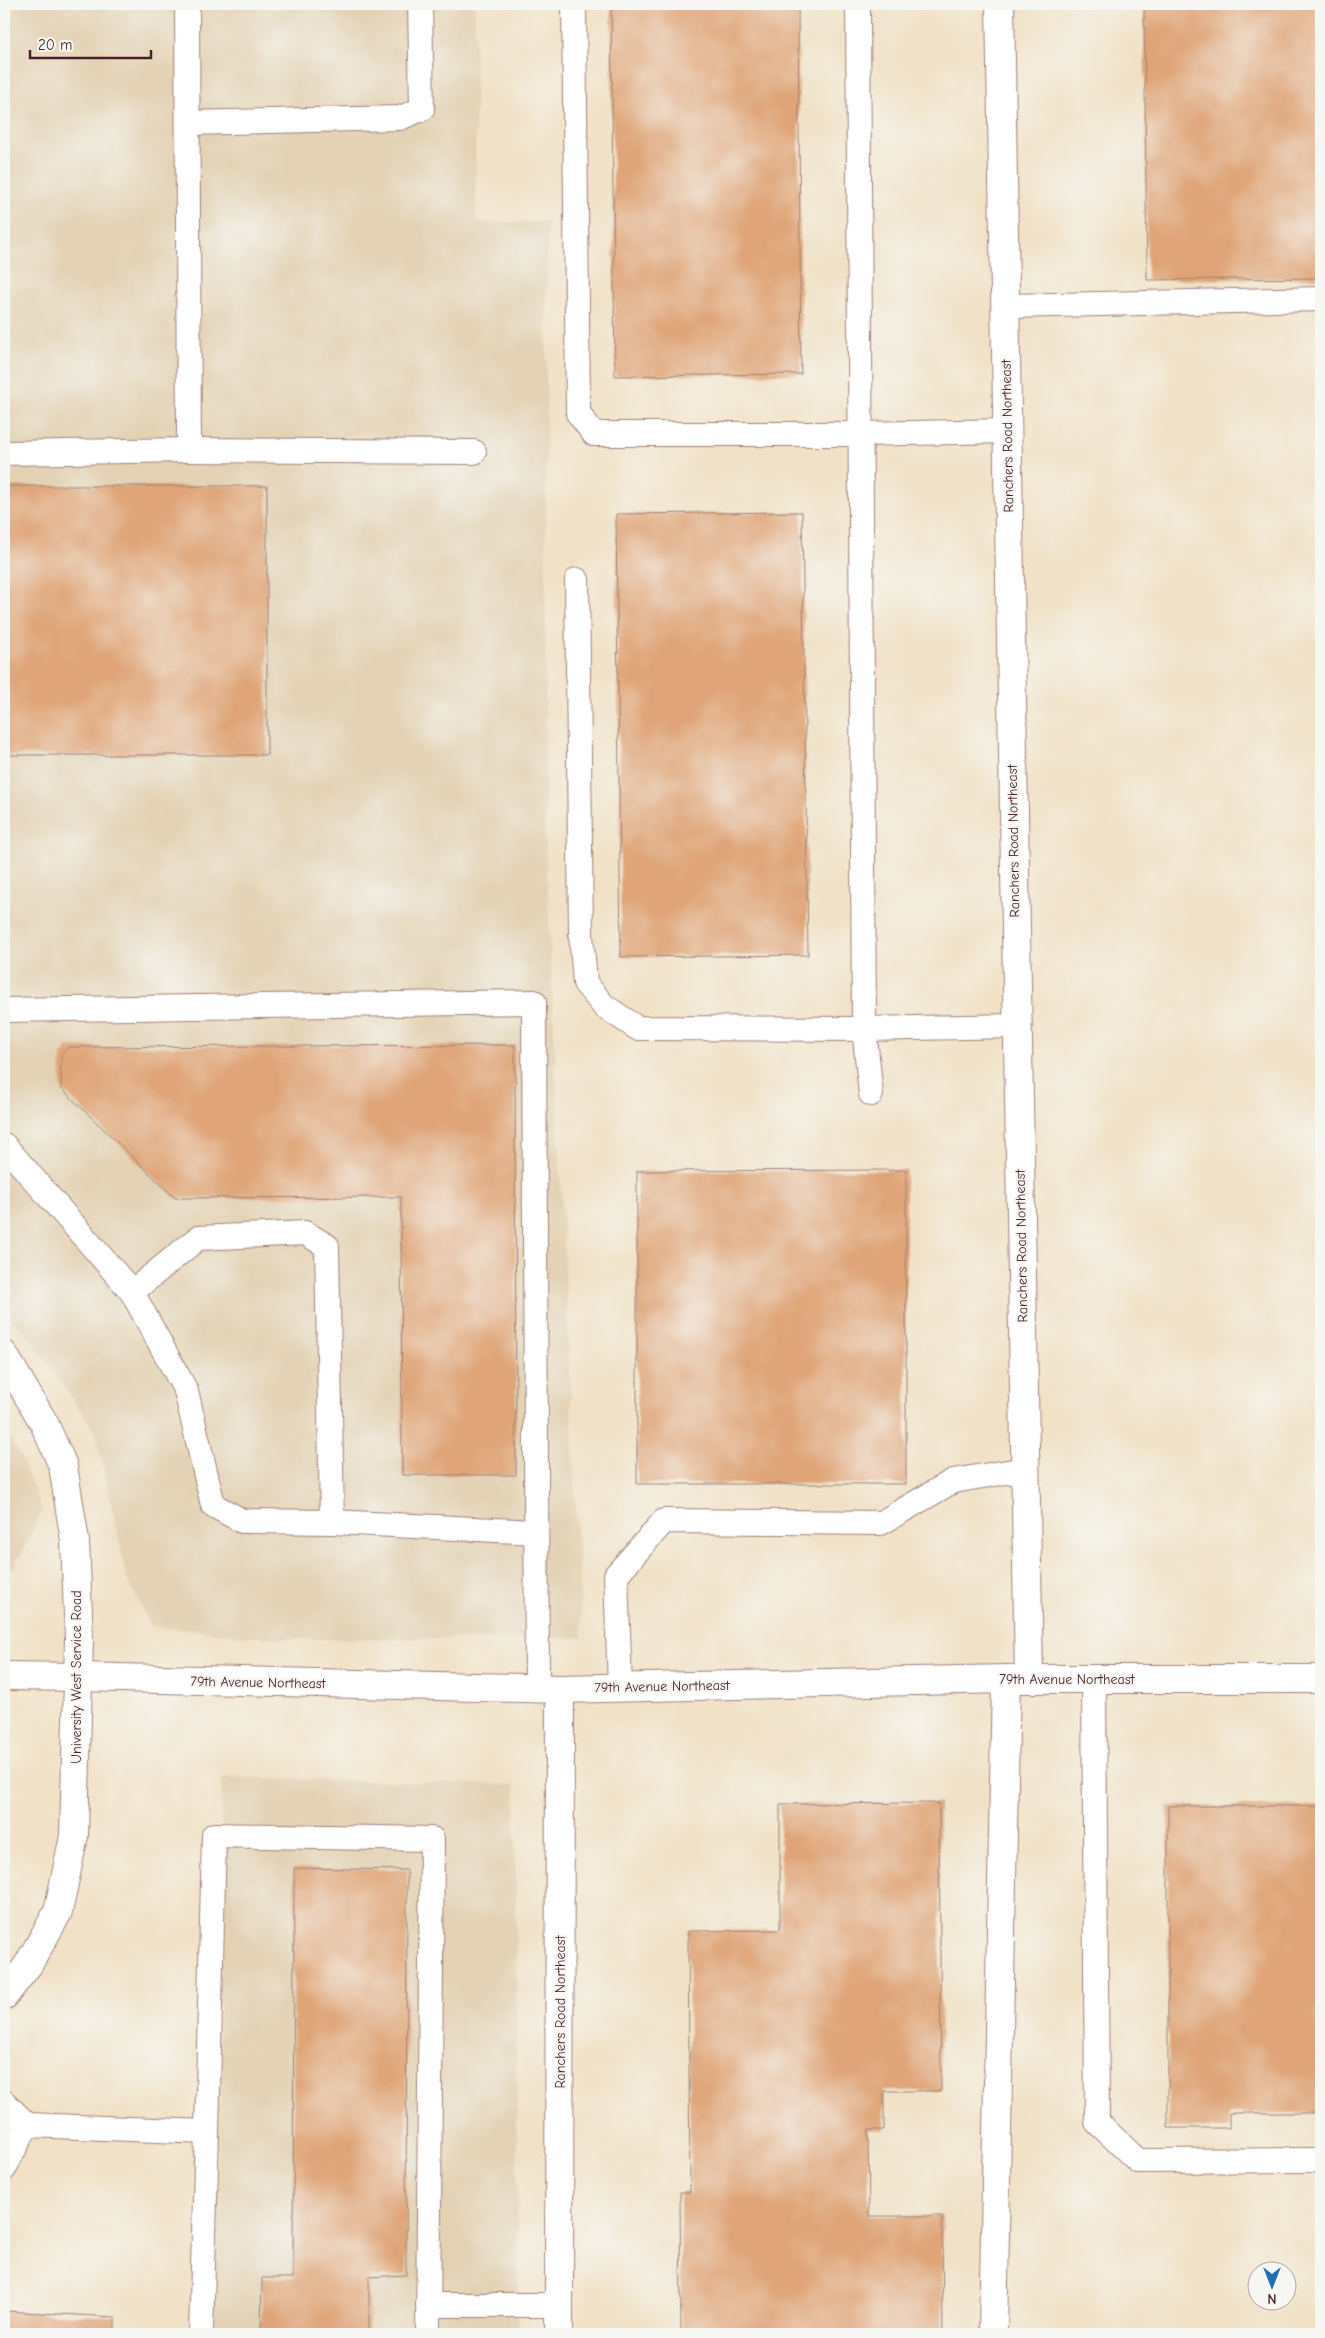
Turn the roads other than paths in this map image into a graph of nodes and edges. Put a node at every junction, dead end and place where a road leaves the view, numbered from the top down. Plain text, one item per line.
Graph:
1 (187, 4) edge
2 (420, 4) edge
3 (574, 4) edge
4 (858, 4) edge
5 (1000, 4) edge
6 (188, 123) junction
7 (1321, 299) edge
8 (1005, 306) junction
9 (1007, 431) junction
10 (860, 434) junction
11 (190, 450) junction
12 (474, 452) dead end
13 (4, 454) edge
14 (577, 580) dead end
15 (4, 1010) edge
16 (1016, 1026) junction
17 (864, 1029) junction
18 (871, 1094) dead end
19 (4, 1145) edge
20 (132, 1292) junction
21 (4, 1355) edge
22 (1026, 1469) junction
23 (332, 1522) junction
24 (536, 1532) junction
25 (4, 1676) edge
26 (79, 1677) junction
27 (1018, 1679) junction
28 (1094, 1679) junction
29 (1321, 1679) edge
30 (549, 1688) junction
31 (620, 1688) junction
32 (4, 1996) edge
33 (4, 2102) edge
34 (28, 2125) junction
35 (207, 2132) junction
36 (1321, 2160) edge
37 (4, 2169) edge
38 (428, 2305) junction
39 (559, 2305) junction
40 (201, 2334) edge
41 (428, 2334) edge
42 (559, 2334) edge
43 (993, 2334) edge

1 - 6 lane
2 - 6 lane
3 - 10 lane
4 - 10 lane
5 - 8 street, Ranchers Road Northeast
6 - 11 lane
7 - 8 lane
8 - 9 street, Ranchers Road Northeast
9 - 10 lane
9 - 16 street, Ranchers Road Northeast
10 - 17 lane
11 - 12 lane
11 - 13 lane
14 - 17 lane
15 - 24 lane
16 - 17 lane
16 - 22 street, Ranchers Road Northeast
17 - 18 lane
19 - 20 lane
20 - 23 lane
20 - 23 lane
21 - 26 street, University West Service Road
22 - 27 street, Ranchers Road Northeast
22 - 31 lane
23 - 24 lane
24 - 30 lane
25 - 26 street, 79th Avenue Northeast
26 - 30 street, 79th Avenue Northeast
26 - 32 street, University West Service Road
27 - 28 street, 79th Avenue Northeast
27 - 31 street, 79th Avenue Northeast
27 - 43 street, Ranchers Road Northeast
28 - 29 street, 79th Avenue Northeast
28 - 36 lane
30 - 31 street, 79th Avenue Northeast
30 - 39 street, Ranchers Road Northeast
33 - 34 lane
34 - 35 lane
34 - 37 lane
35 - 38 lane
35 - 40 lane
38 - 39 lane
38 - 41 lane
39 - 42 street, Ranchers Road Northeast

